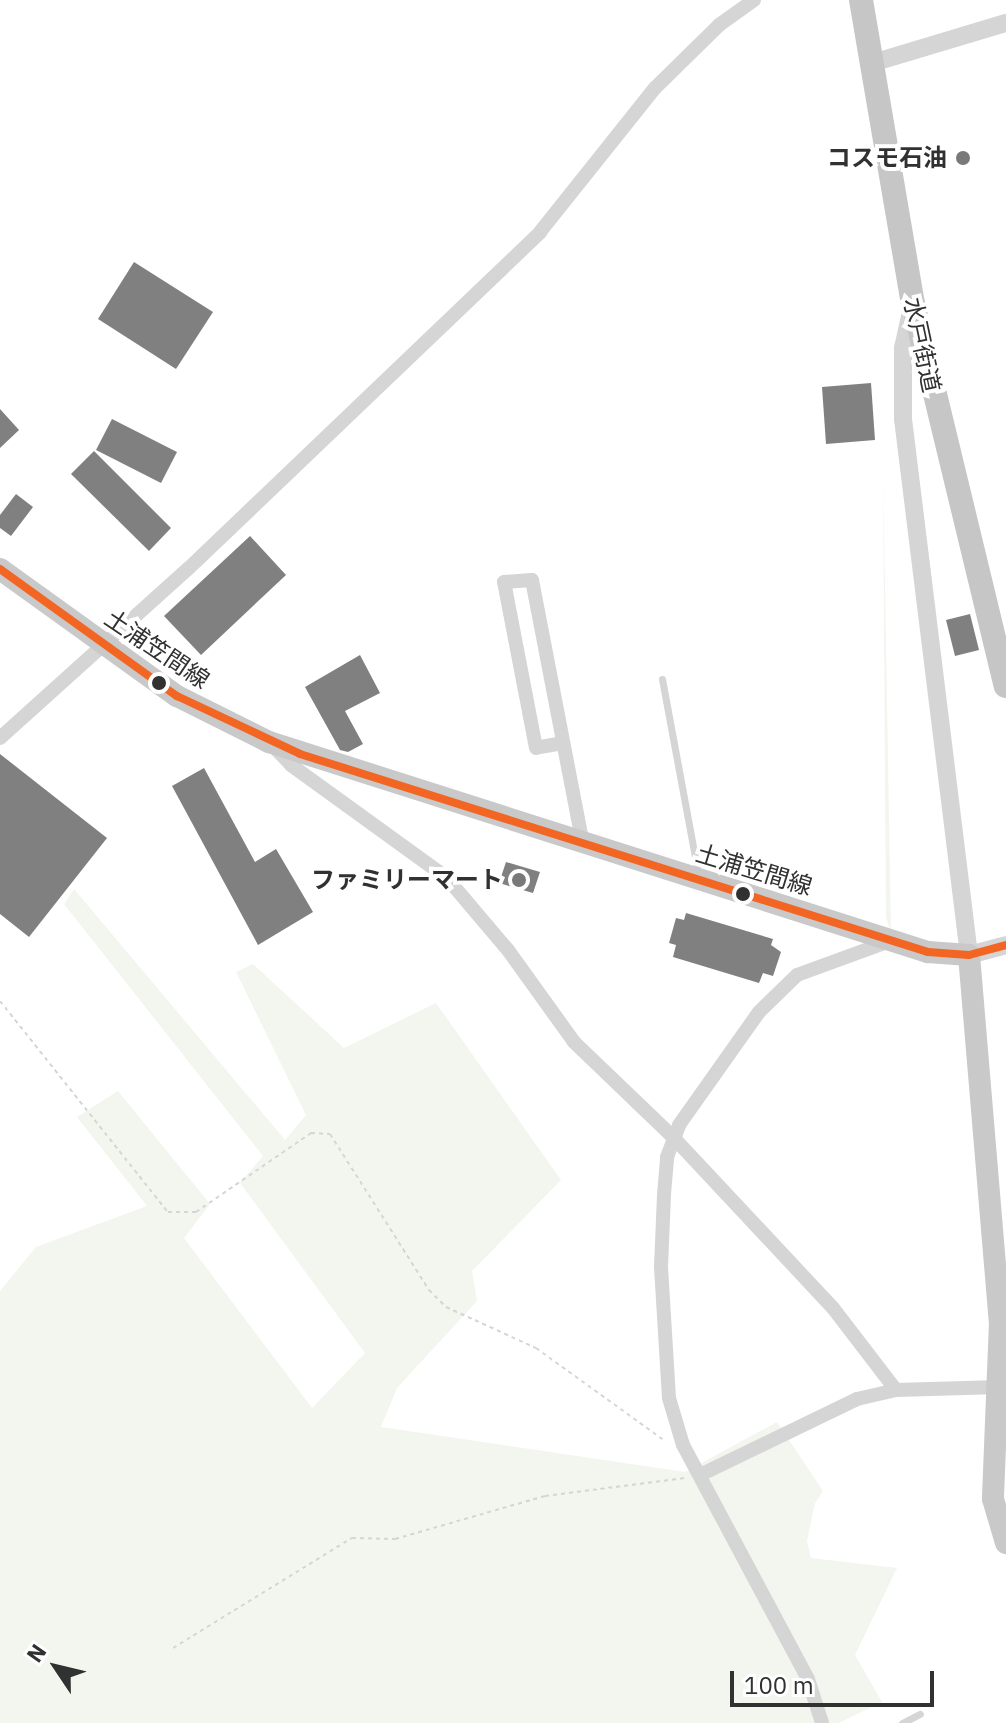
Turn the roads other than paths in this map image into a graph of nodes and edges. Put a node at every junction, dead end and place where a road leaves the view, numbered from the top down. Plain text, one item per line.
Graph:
1 (754, 0) edge
2 (861, 0) edge
3 (1006, 23) edge
4 (869, 64) junction
5 (913, 303) junction
6 (0, 569) edge
7 (103, 646) junction
8 (662, 679) dead end
9 (1006, 686) edge
10 (0, 738) edge
11 (269, 742) junction
12 (563, 743) junction
13 (583, 845) junction
14 (699, 880) junction
15 (891, 940) junction
16 (1006, 945) edge
17 (969, 955) junction
18 (673, 1137) junction
19 (1003, 1338) edge
20 (1000, 1387) junction
21 (896, 1390) junction
22 (702, 1474) junction
23 (1006, 1543) edge
24 (920, 1714) dead end
25 (822, 1723) edge
26 (902, 1723) edge

1 - 7 street
2 - 4 highway, 水戸街道
3 - 4 street
4 - 5 highway, 水戸街道
5 - 9 highway, 水戸街道
5 - 17 street
6 - 7 main road, 土浦笠間線
7 - 10 street
7 - 11 main road, 土浦笠間線
8 - 14 lane
11 - 13 main road, 土浦笠間線
11 - 18 street
12 - 12 street
12 - 13 street
13 - 14 main road, 土浦笠間線
14 - 15 main road, 土浦笠間線
15 - 17 main road, 土浦笠間線
15 - 18 street
16 - 17 street
17 - 19 main road
18 - 21 street
18 - 22 street
19 - 20 main road
20 - 21 street
20 - 23 main road
21 - 22 street
22 - 25 street
24 - 26 lane

